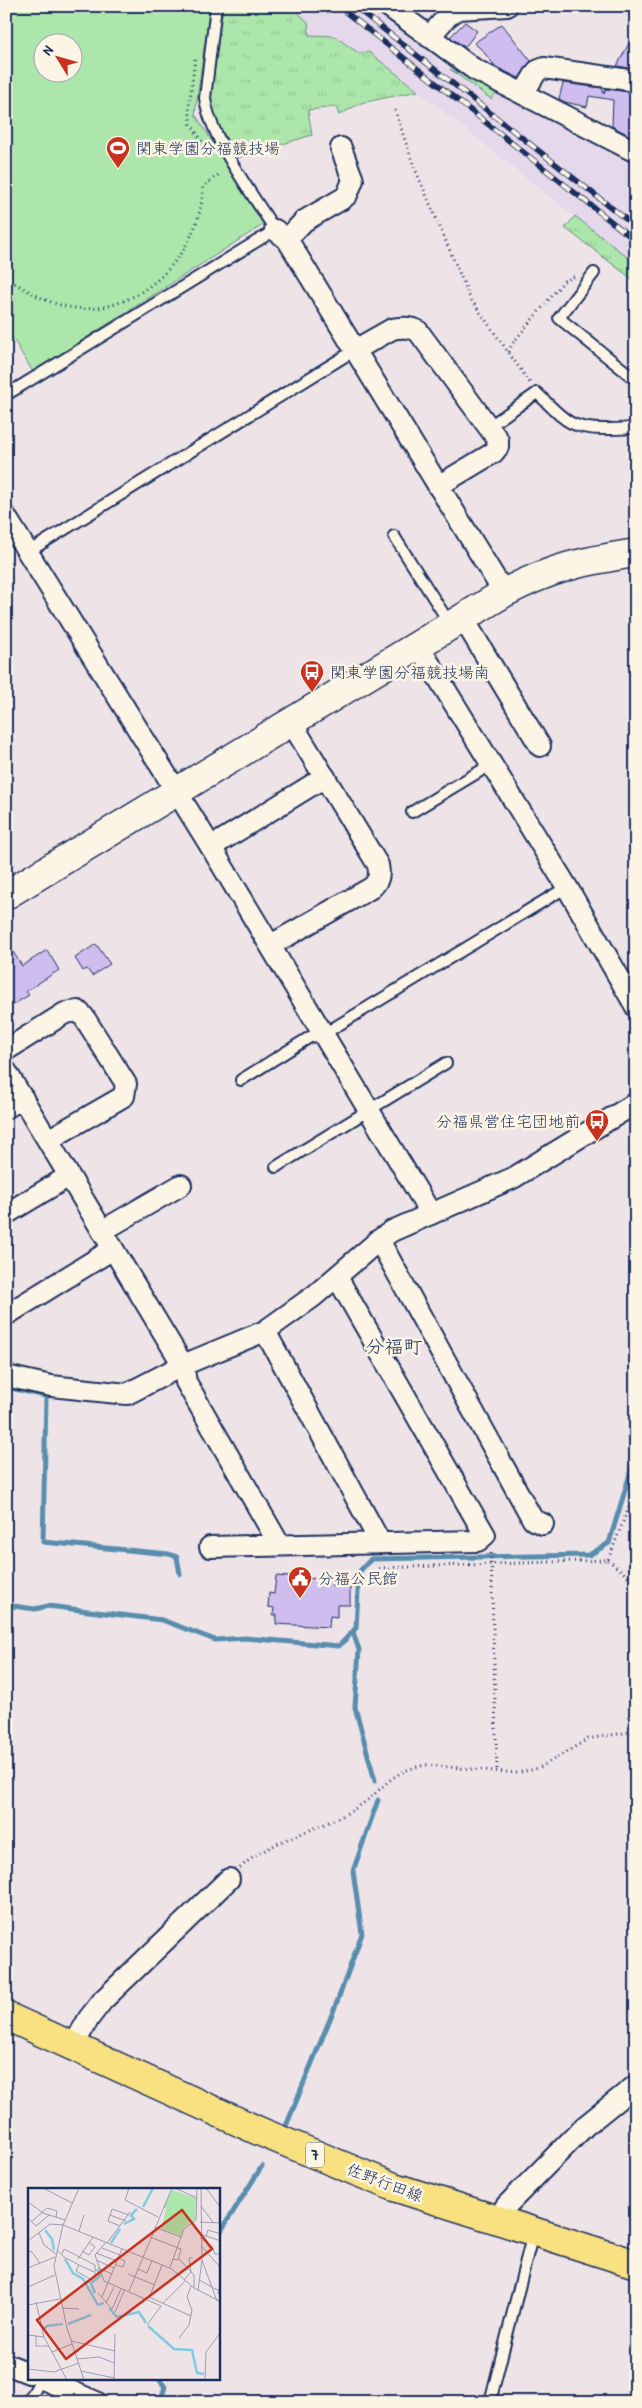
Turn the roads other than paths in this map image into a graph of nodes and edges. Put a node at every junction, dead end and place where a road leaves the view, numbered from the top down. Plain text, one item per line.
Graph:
1 (216, 6) edge
2 (507, 6) edge
3 (394, 8) edge
4 (429, 37) junction
5 (636, 81) edge
6 (524, 94) junction
7 (341, 148) dead end
8 (636, 152) edge
9 (281, 235) junction
10 (594, 274) road end
11 (355, 350) junction
12 (636, 380) edge
13 (6, 395) edge
14 (488, 427) junction
15 (636, 427) edge
16 (438, 486) junction
17 (6, 517) edge
18 (394, 536) dead end
19 (28, 552) junction
20 (636, 553) edge
21 (504, 593) junction
22 (456, 621) junction
23 (418, 645) junction
24 (291, 722) junction
25 (540, 746) dead end
26 (492, 764) junction
27 (325, 778) junction
28 (177, 791) junction
29 (412, 812) dead end
30 (211, 847) junction
31 (568, 887) junction
32 (6, 895) edge
33 (271, 945) junction
34 (636, 1007) edge
35 (322, 1036) junction
36 (6, 1050) edge
37 (446, 1063) dead end
38 (6, 1071) edge
39 (241, 1080) dead end
40 (14, 1103) edge
41 (636, 1103) edge
42 (369, 1109) junction
43 (48, 1140) junction
44 (276, 1167) dead end
45 (69, 1176) junction
46 (181, 1185) dead end
47 (6, 1214) edge
48 (431, 1214) junction
49 (102, 1231) junction
50 (379, 1240) junction
51 (113, 1249) junction
52 (337, 1277) junction
53 (6, 1315) edge
54 (265, 1331) junction
55 (183, 1365) junction
56 (6, 1376) edge
57 (542, 1524) dead end
58 (380, 1542) junction
59 (278, 1544) junction
60 (210, 1547) dead end
61 (229, 1879) road end
62 (6, 2016) edge
63 (73, 2046) junction
64 (636, 2085) edge
65 (497, 2221) junction
66 (533, 2233) junction
67 (636, 2264) edge
68 (6, 2364) edge
69 (28, 2374) edge
70 (41, 2380) edge
71 (44, 2380) edge
72 (28, 2402) edge
73 (96, 2402) edge
74 (490, 2402) edge

1 - 9 lane
2 - 4 street
3 - 4 street
4 - 6 street
5 - 6 street
6 - 8 street
7 - 9 street
9 - 11 street
9 - 13 lane
10 - 12 lane
11 - 14 street
11 - 16 street
11 - 19 lane
14 - 15 lane
14 - 16 street
16 - 21 street
17 - 19 street
18 - 22 lane
19 - 28 street
20 - 21 street
21 - 22 street
22 - 23 street
22 - 25 street
23 - 24 street
23 - 26 street
24 - 27 street
24 - 28 street
26 - 29 lane
26 - 31 street
27 - 30 street
27 - 33 street
28 - 30 street
28 - 32 street
30 - 33 street
31 - 34 street
31 - 35 lane
33 - 35 street
35 - 39 lane
35 - 42 street
36 - 43 street
37 - 42 lane
38 - 40 street
40 - 43 street
41 - 48 street
42 - 44 lane
42 - 48 street
43 - 45 street
45 - 47 street
45 - 49 street
46 - 49 street
48 - 50 street
49 - 51 street
50 - 52 street
50 - 57 street
51 - 53 street
51 - 55 street
52 - 54 street
52 - 58 street
54 - 55 street
54 - 58 street
55 - 56 street
55 - 59 street
58 - 59 street
59 - 60 street
61 - 63 street
62 - 63 main road, 佐野行田線 / 7
63 - 65 main road, 佐野行田線 / 7
64 - 65 street
65 - 66 main road, 佐野行田線 / 7
66 - 67 main road, 佐野行田線 / 7
66 - 74 lane
68 - 69 street
70 - 72 lane
71 - 73 street

